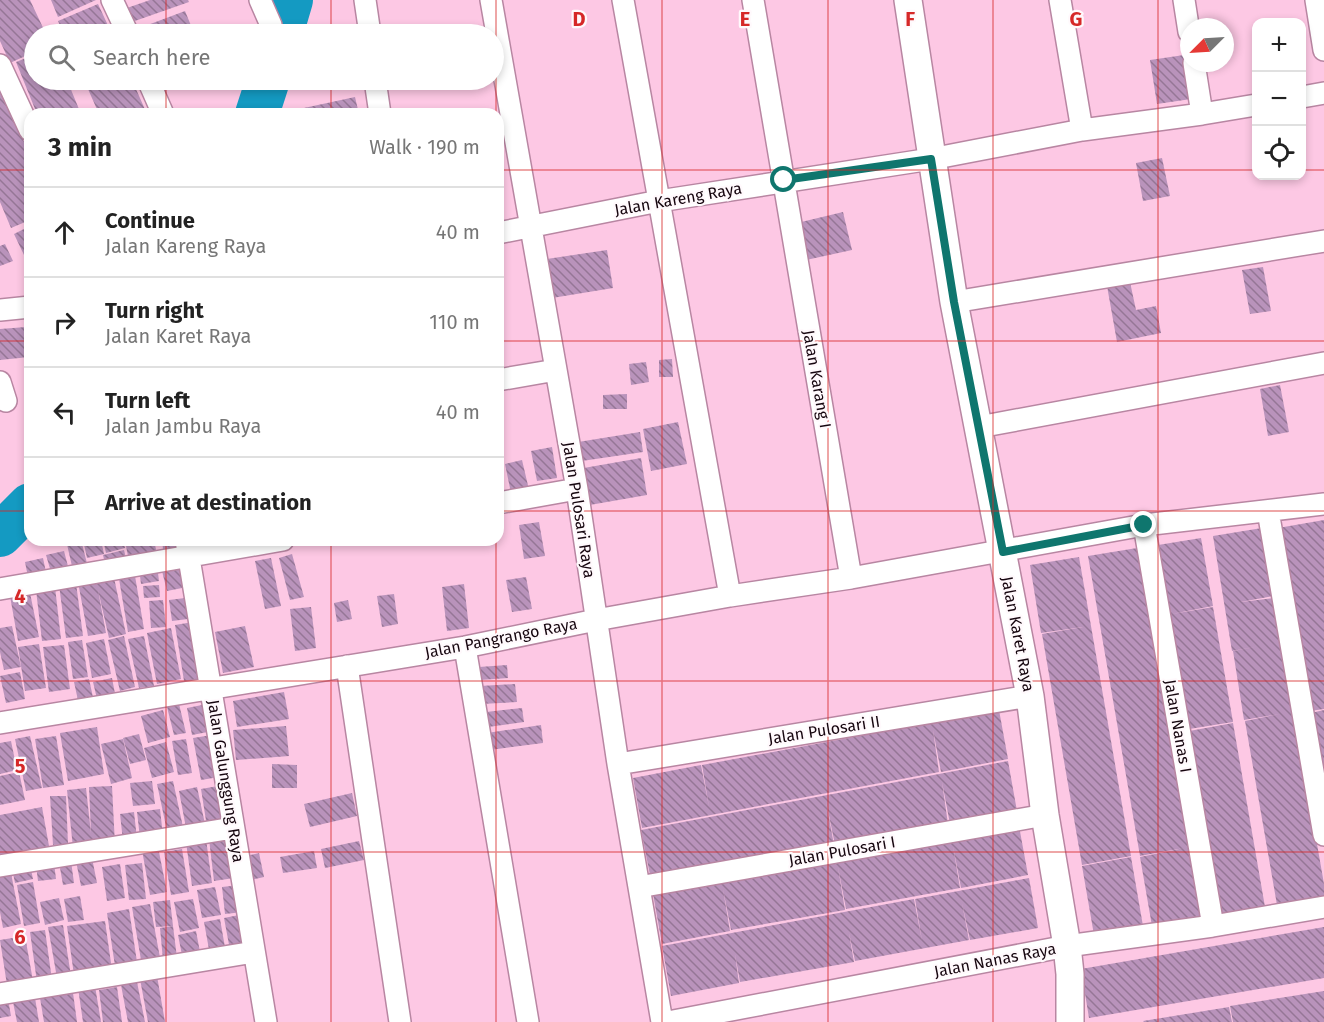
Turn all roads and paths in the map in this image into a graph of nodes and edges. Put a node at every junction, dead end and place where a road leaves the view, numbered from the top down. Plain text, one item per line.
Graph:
1 (112, 0) edge
2 (260, 0) edge
3 (365, 0) edge
4 (490, 0) edge
5 (623, 0) edge
6 (753, 0) edge
7 (908, 0) edge
8 (1060, 0) edge
9 (1184, 0) edge
10 (1316, 0) edge
11 (1187, 18) edge
12 (123, 24) edge
13 (271, 24) edge
14 (369, 24) edge
15 (494, 24) edge
16 (1324, 50) edge
17 (0, 65) edge
18 (1195, 72) edge
19 (504, 79) edge
20 (152, 90) edge
21 (376, 90) edge
22 (1324, 93) edge
23 (1306, 96) edge
24 (1252, 106) edge
25 (160, 108) edge
26 (379, 108) edge
27 (1202, 114) junction
28 (24, 117) edge
29 (1082, 130) junction
30 (931, 159) junction
31 (784, 180) junction
32 (659, 201) junction
33 (530, 227) junction
34 (504, 232) edge
35 (1324, 241) edge
36 (954, 302) junction
37 (24, 308) edge
38 (0, 310) edge
39 (1324, 363) edge
40 (556, 370) junction
41 (504, 379) edge
42 (979, 427) junction
43 (577, 489) junction
44 (504, 502) edge
45 (1324, 504) edge
46 (1268, 511) junction
47 (1144, 525) junction
48 (211, 546) edge
49 (187, 548) edge
50 (1003, 552) junction
51 (851, 578) junction
52 (0, 589) edge
53 (730, 596) junction
54 (596, 620) junction
55 (465, 647) junction
56 (347, 666) junction
57 (210, 689) junction
58 (1030, 696) junction
59 (0, 723) edge
60 (618, 764) junction
61 (1045, 815) junction
62 (233, 828) junction
63 (1324, 835) edge
64 (0, 866) edge
65 (639, 887) junction
66 (1324, 907) edge
67 (1213, 926) junction
68 (1067, 946) junction
69 (254, 952) junction
70 (0, 994) edge
71 (266, 1022) edge
72 (400, 1022) edge
73 (528, 1022) edge
74 (662, 1022) edge
75 (668, 1022) edge
76 (1070, 1022) edge

1 - 12 street
2 - 13 street
3 - 14 street
4 - 15 street, Jalan Pulosari Raya
5 - 32 street
6 - 31 street, Jalan Karang I
7 - 30 street, Jalan Karet Raya
8 - 29 street
9 - 11 street
10 - 16 street
17 - 28 street
18 - 27 street
19 - 33 street, Jalan Pulosari Raya
20 - 25 street
21 - 26 street
22 - 23 street
24 - 27 street, Jalan Kareng Raya
27 - 29 street, Jalan Kareng Raya
29 - 30 street, Jalan Kareng Raya
30 - 31 street, Jalan Kareng Raya
30 - 36 street, Jalan Karet Raya
31 - 32 street, Jalan Kareng Raya
31 - 51 street, Jalan Karang I
32 - 33 street, Jalan Kareng Raya
32 - 53 street
33 - 34 street, Jalan Kareng Raya
33 - 40 street, Jalan Pulosari Raya
35 - 36 street
36 - 42 street, Jalan Karet Raya
37 - 38 street
39 - 42 street
40 - 41 street
40 - 43 street, Jalan Pulosari Raya
42 - 50 street, Jalan Karet Raya
43 - 44 street
43 - 54 street, Jalan Pulosari Raya
45 - 46 street, Jalan Pangrango Raya
46 - 47 street, Jalan Pangrango Raya
46 - 63 street
47 - 50 street, Jalan Pangrango Raya
47 - 67 street, Jalan Nanas I
48 - 49 street
49 - 52 street
49 - 57 street, Jalan Galunggung Raya
50 - 51 street, Jalan Pangrango Raya
50 - 58 street, Jalan Karet Raya
51 - 53 street, Jalan Pangrango Raya
53 - 54 street, Jalan Pangrango Raya
54 - 55 street, Jalan Pangrango Raya
54 - 60 street, Jalan Pulosari Raya
55 - 56 street, Jalan Pangrango Raya
55 - 73 street
56 - 57 street, Jalan Pangrango Raya
56 - 72 street
57 - 59 street, Jalan Pangrango Raya
57 - 62 street, Jalan Galunggung Raya
58 - 60 street, Jalan Pulosari II
58 - 61 street, Jalan Karet Raya
60 - 65 street, Jalan Pulosari Raya
61 - 65 street, Jalan Pulosari I
61 - 68 street, Jalan Karet Raya
62 - 64 street
62 - 69 street, Jalan Galunggung Raya
65 - 74 street, Jalan Pulosari Raya
66 - 67 street, Jalan Nanas Raya
67 - 68 street, Jalan Nanas Raya
68 - 75 street, Jalan Nanas Raya
68 - 76 street, Jalan Karet Raya
69 - 70 street
69 - 71 street, Jalan Galunggung Raya

